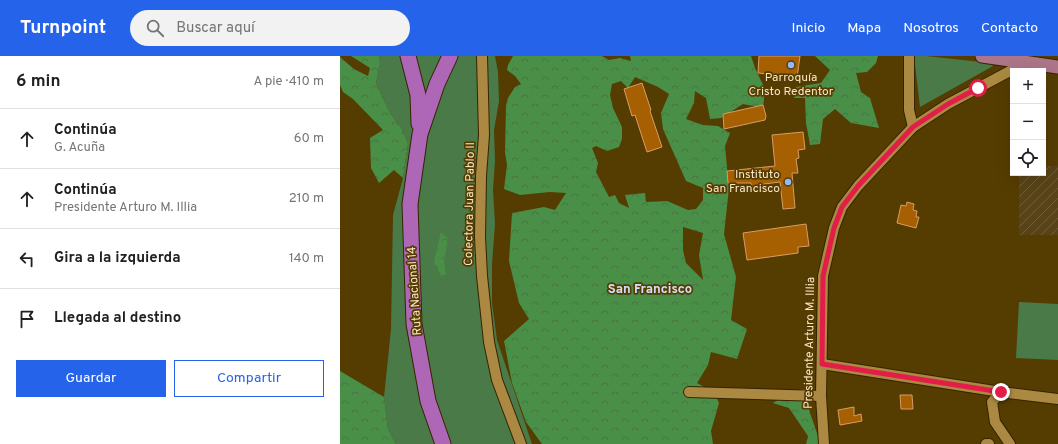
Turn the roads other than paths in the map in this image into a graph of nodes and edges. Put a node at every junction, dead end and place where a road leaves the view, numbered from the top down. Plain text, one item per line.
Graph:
1 (408, 56) edge
2 (450, 56) edge
3 (482, 56) edge
4 (909, 56) edge
5 (982, 56) edge
6 (1025, 67) edge
7 (1058, 67) edge
8 (913, 127) junction
9 (420, 134) junction
10 (822, 364) junction
11 (688, 392) dead end
12 (1001, 392) junction
13 (821, 396) junction
14 (1058, 399) edge
15 (443, 444) edge
16 (521, 444) edge
17 (824, 444) edge
18 (1010, 444) edge

1 - 9 highway, Ruta Nacional 14
2 - 9 highway, Ruta Nacional 14
3 - 16 street, Colectora Juan Pablo II
4 - 8 street
5 - 6 main road
6 - 7 main road
6 - 8 street, Presidente Arturo M. Illia
8 - 10 street, Presidente Arturo M. Illia
9 - 15 highway, Ruta Nacional 14
10 - 12 street
10 - 13 street, Presidente Arturo M. Illia
11 - 13 street
12 - 14 street
12 - 18 street
13 - 17 street, Presidente Arturo M. Illia

